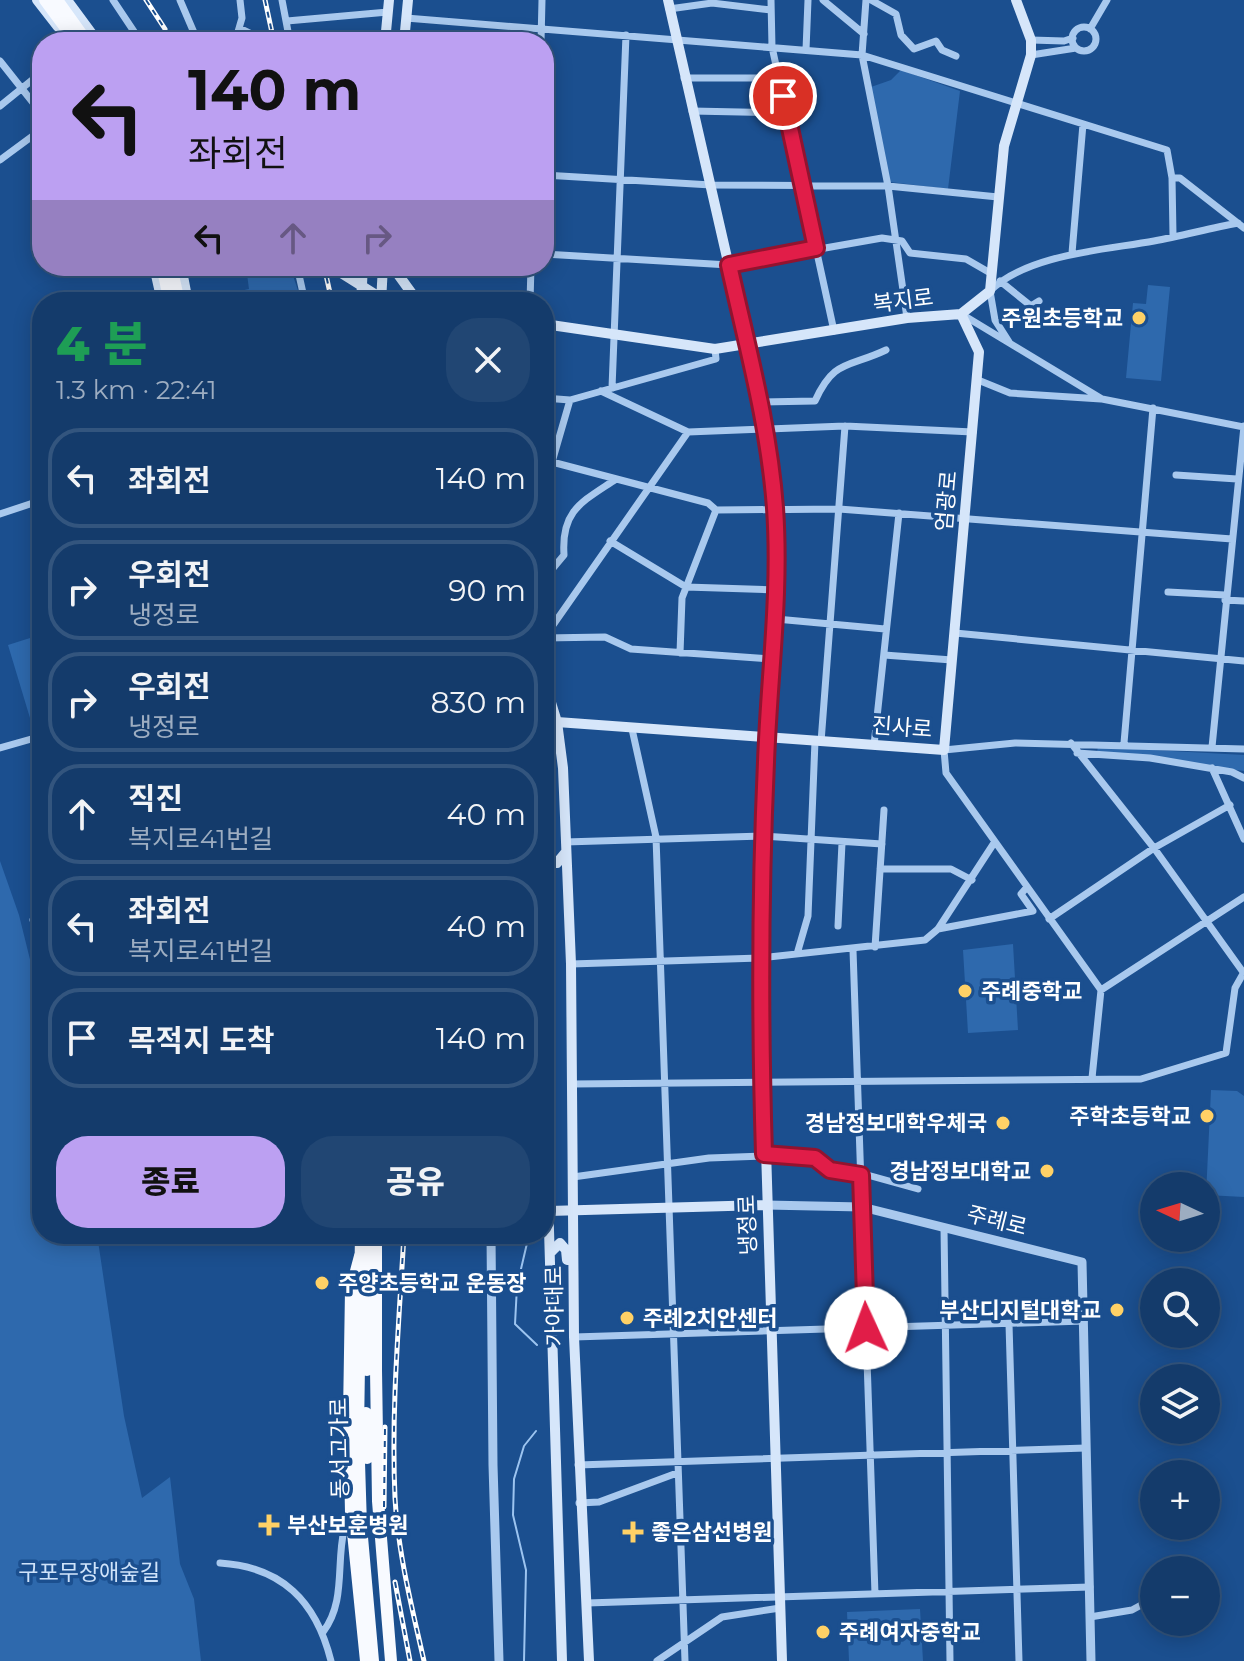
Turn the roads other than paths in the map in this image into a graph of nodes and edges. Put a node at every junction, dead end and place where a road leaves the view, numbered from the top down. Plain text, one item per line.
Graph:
1 (37, 0) edge
2 (45, 0) edge
3 (57, 0) edge
4 (67, 0) edge
5 (113, 0) edge
6 (180, 0) edge
7 (240, 0) edge
8 (282, 0) edge
9 (389, 0) edge
10 (408, 0) edge
11 (542, 0) edge
12 (771, 0) edge
13 (808, 0) edge
14 (823, 0) edge
15 (868, 0) edge
16 (1015, 0) edge
17 (1107, 0) edge
18 (669, 5) edge
19 (771, 10) junction
20 (388, 12) junction
21 (406, 18) junction
22 (287, 21) junction
23 (241, 29) junction
24 (541, 29) junction
25 (1090, 29) junction
26 (61, 32) edge
27 (69, 32) edge
28 (80, 32) edge
29 (91, 32) edge
30 (134, 32) edge
31 (194, 32) edge
32 (240, 32) edge
33 (247, 32) edge
34 (289, 32) edge
35 (386, 32) edge
36 (405, 32) edge
37 (864, 34) junction
38 (626, 35) junction
39 (1073, 38) junction
40 (675, 39) junction
41 (1031, 40) junction
42 (772, 47) junction
43 (1076, 48) junction
44 (806, 50) junction
45 (862, 55) junction
46 (1031, 55) junction
47 (956, 56) dead end
48 (0, 61) edge
49 (684, 78) junction
50 (779, 78) junction
51 (32, 80) edge
52 (22, 88) junction
53 (32, 101) edge
54 (1016, 103) junction
55 (0, 106) edge
56 (692, 111) junction
57 (786, 113) junction
58 (1083, 124) junction
59 (32, 136) edge
60 (0, 160) edge
61 (554, 176) edge
62 (1172, 178) junction
63 (621, 180) junction
64 (711, 185) junction
65 (802, 186) junction
66 (888, 186) junction
67 (998, 197) junction
68 (1241, 225) edge
69 (1173, 235) junction
70 (896, 240) junction
71 (816, 248) junction
72 (1072, 253) junction
73 (554, 255) edge
74 (619, 258) junction
75 (729, 265) junction
76 (344, 276) edge
77 (362, 276) edge
78 (996, 278) junction
79 (361, 288) junction
80 (990, 291) junction
81 (361, 292) edge
82 (368, 292) edge
83 (1039, 301) dead end
84 (961, 314) junction
85 (907, 318) junction
86 (554, 326) edge
87 (834, 331) junction
88 (617, 335) junction
89 (1009, 342) junction
90 (748, 346) junction
91 (715, 349) junction
92 (886, 350) dead end
93 (978, 380) junction
94 (612, 388) junction
95 (601, 391) junction
96 (554, 399) edge
97 (1102, 399) junction
98 (570, 400) junction
99 (760, 402) junction
100 (1153, 408) junction
101 (845, 426) junction
102 (1243, 426) edge
103 (766, 428) junction
104 (688, 432) junction
105 (973, 432) junction
106 (554, 447) edge
107 (554, 465) edge
108 (1176, 475) dead end
109 (616, 479) junction
110 (1237, 479) junction
111 (647, 488) junction
112 (32, 503) edge
113 (775, 509) junction
114 (839, 509) junction
115 (716, 510) junction
116 (899, 513) junction
117 (0, 514) edge
118 (965, 517) junction
119 (1142, 533) junction
120 (1232, 539) junction
121 (610, 541) junction
122 (554, 567) edge
123 (686, 587) junction
124 (776, 590) junction
125 (1168, 592) dead end
126 (1225, 598) junction
127 (1244, 601) edge
128 (776, 619) junction
129 (554, 623) edge
130 (830, 624) junction
131 (885, 629) junction
132 (955, 633) junction
133 (554, 638) edge
134 (1132, 649) junction
135 (680, 653) junction
136 (884, 655) junction
137 (1219, 656) junction
138 (772, 659) junction
139 (952, 660) junction
140 (1244, 661) edge
141 (554, 712) edge
142 (557, 722) junction
143 (632, 729) junction
144 (767, 738) junction
145 (32, 739) edge
146 (818, 742) junction
147 (1071, 743) junction
148 (1124, 743) junction
149 (874, 745) junction
150 (1212, 747) junction
151 (0, 748) edge
152 (1244, 749) edge
153 (944, 750) junction
154 (1077, 753) junction
155 (1212, 768) junction
156 (1244, 778) edge
157 (1230, 805) junction
158 (884, 810) dead end
159 (763, 836) junction
160 (656, 837) junction
161 (811, 839) junction
162 (1244, 839) edge
163 (842, 843) junction
164 (994, 843) junction
165 (882, 844) junction
166 (566, 847) junction
167 (1154, 848) junction
168 (554, 862) edge
169 (880, 869) junction
170 (972, 880) junction
171 (1027, 887) junction
172 (1244, 897) edge
173 (1049, 919) junction
174 (1208, 921) junction
175 (838, 926) dead end
176 (938, 929) junction
177 (875, 947) junction
178 (853, 950) junction
179 (797, 954) junction
180 (760, 958) junction
181 (660, 961) junction
182 (571, 964) junction
183 (1244, 972) edge
184 (1101, 990) junction
185 (1092, 1078) junction
186 (859, 1079) junction
187 (762, 1080) junction
188 (663, 1081) junction
189 (572, 1084) junction
190 (764, 1154) junction
191 (666, 1163) junction
192 (861, 1175) junction
193 (573, 1177) junction
194 (918, 1189) dead end
195 (766, 1205) junction
196 (862, 1207) junction
197 (667, 1208) junction
198 (554, 1211) edge
199 (573, 1211) junction
200 (944, 1228) junction
201 (359, 1244) edge
202 (359, 1244) edge
203 (369, 1244) edge
204 (376, 1244) edge
205 (491, 1244) edge
206 (549, 1244) edge
207 (550, 1253) junction
208 (573, 1285) junction
209 (1084, 1321) junction
210 (1009, 1324) junction
211 (944, 1326) junction
212 (866, 1328) junction
213 (771, 1331) junction
214 (672, 1334) junction
215 (574, 1337) junction
216 (1086, 1448) junction
217 (1013, 1450) junction
218 (946, 1453) junction
219 (870, 1455) junction
220 (775, 1458) junction
221 (677, 1461) junction
222 (578, 1465) junction
223 (677, 1473) junction
224 (579, 1503) junction
225 (357, 1521) junction
226 (220, 1563) dead end
227 (1090, 1587) junction
228 (1017, 1590) junction
229 (948, 1592) junction
230 (875, 1594) junction
231 (682, 1600) junction
232 (780, 1602) junction
233 (587, 1603) junction
234 (1140, 1606) edge
235 (1090, 1617) junction
236 (323, 1632) junction
237 (684, 1646) junction
238 (331, 1661) edge
239 (370, 1661) edge
240 (386, 1661) edge
241 (499, 1661) edge
242 (562, 1661) edge
243 (589, 1661) edge
244 (657, 1661) edge
245 (685, 1661) edge
246 (782, 1661) edge
247 (950, 1661) edge
248 (1019, 1661) edge
249 (1091, 1661) edge

1 - 26 main road
2 - 27 highway
3 - 28 highway
4 - 29 main road
5 - 30 street
6 - 31 street
7 - 23 street
8 - 22 street
9 - 20 main road
10 - 21 main road
11 - 24 street
12 - 19 street
13 - 44 street
14 - 37 street
15 - 37 street
15 - 47 street
16 - 41 main road
17 - 25 street
18 - 19 street, 냉정로
18 - 40 main road, 냉정로
19 - 42 street
20 - 22 street
20 - 35 main road
21 - 24 street
21 - 36 main road
22 - 34 street
23 - 32 street
23 - 33 street
24 - 38 street
25 - 39 street
25 - 43 street
37 - 45 street
38 - 40 street
38 - 63 street
39 - 41 street
39 - 43 street
40 - 42 street
40 - 49 main road, 냉정로
41 - 46 main road
42 - 44 street
42 - 50 street
43 - 46 street
44 - 45 street
45 - 54 street
45 - 66 street
46 - 54 main road
48 - 52 street
49 - 50 street
49 - 56 main road, 냉정로
50 - 57 street
51 - 52 street
52 - 53 street
52 - 55 street
54 - 58 street
54 - 67 main road
56 - 57 street
56 - 64 main road, 냉정로
57 - 65 street
58 - 62 street
58 - 72 street
59 - 60 street
61 - 63 street
62 - 68 street
62 - 69 street
63 - 64 street
63 - 74 street
64 - 65 street
64 - 75 main road, 냉정로
65 - 66 street
65 - 71 street
66 - 67 street
66 - 70 street
67 - 78 main road
68 - 69 street
69 - 72 street
70 - 71 street
70 - 78 street
70 - 85 street
71 - 75 street
71 - 87 street
72 - 78 street
73 - 74 street
74 - 75 street
74 - 88 street
75 - 90 main road, 냉정로
76 - 79 main road
77 - 79 main road
78 - 80 main road
78 - 83 street
79 - 81 main road
79 - 82 main road
80 - 84 main road
80 - 89 street
84 - 85 main road, 복지로
84 - 89 street, 복지로
84 - 93 main road, 엄광로
85 - 87 main road, 복지로
86 - 88 main road, 복지로
87 - 90 main road, 복지로
88 - 91 main road, 복지로
88 - 94 street
89 - 97 street, 복지로
90 - 91 main road, 복지로
90 - 99 main road, 냉정로
91 - 94 street
92 - 99 street
93 - 97 street
93 - 105 main road, 엄광로
94 - 95 street
95 - 98 street
95 - 104 street
96 - 98 street
97 - 100 street, 복지로
98 - 106 street
99 - 103 main road, 냉정로
100 - 102 street, 복지로
100 - 119 street
101 - 103 street
101 - 105 street
101 - 114 street
102 - 110 street
103 - 104 street
103 - 113 main road, 냉정로
104 - 111 street
105 - 118 main road, 엄광로
107 - 109 street
108 - 110 street
109 - 111 street
109 - 122 street
110 - 120 street
111 - 115 street
111 - 121 street
112 - 117 street
113 - 114 street
113 - 115 street
113 - 124 main road, 냉정로
114 - 116 street
114 - 130 street
115 - 123 street
116 - 118 street
116 - 131 street
118 - 119 street
118 - 132 main road, 엄광로
119 - 120 street
119 - 134 street
120 - 126 street
121 - 123 street
121 - 129 street
123 - 124 street
123 - 135 street
124 - 128 main road, 냉정로
125 - 126 street
126 - 127 street
126 - 137 street
128 - 130 street
128 - 138 main road, 냉정로
130 - 131 street
130 - 146 street
131 - 136 street
132 - 134 street
132 - 139 main road, 엄광로
133 - 135 street
134 - 137 street
134 - 148 street
135 - 138 street
136 - 139 street
136 - 149 street
137 - 140 street
137 - 150 street
138 - 144 main road, 냉정로
139 - 153 main road, 엄광로
141 - 142 main road, 가야대로
142 - 143 main road, 진사로
142 - 166 main road, 가야대로
143 - 144 main road, 진사로
143 - 160 street
144 - 146 main road, 진사로
144 - 159 main road, 냉정로
145 - 151 street
146 - 149 main road, 진사로
146 - 161 street
147 - 148 street, 진사로
147 - 153 street, 진사로
147 - 154 street
148 - 150 street, 진사로
149 - 153 main road, 진사로
150 - 152 street, 진사로
153 - 164 street
154 - 155 street
154 - 167 street
155 - 156 street
155 - 157 street
157 - 162 street
157 - 167 street
158 - 165 street
159 - 160 street
159 - 161 street
159 - 180 main road, 냉정로
160 - 166 street
160 - 181 street
161 - 163 street
161 - 179 street
163 - 165 street
163 - 175 street
164 - 170 street
164 - 171 street
165 - 169 street
166 - 168 main road
166 - 182 main road, 가야대로
167 - 173 street
167 - 174 street
169 - 170 street
169 - 177 street
170 - 176 street
171 - 173 street
171 - 176 street
172 - 174 street
173 - 184 street
174 - 183 street
174 - 184 street
176 - 177 street
177 - 178 street
178 - 179 street
178 - 186 street
179 - 180 street
180 - 181 street
180 - 187 main road, 냉정로
181 - 182 street
181 - 188 street
182 - 189 main road, 가야대로
183 - 185 street
184 - 185 street
185 - 186 street
186 - 187 street
186 - 192 street
187 - 188 street
187 - 190 main road, 냉정로
188 - 189 street
188 - 191 street
189 - 193 main road, 가야대로
190 - 191 street
190 - 192 street
190 - 195 main road, 냉정로
191 - 193 street
191 - 197 street
192 - 194 street
192 - 196 street
193 - 199 main road, 가야대로
195 - 196 street, 주례로
195 - 197 main road, 주례로
195 - 213 main road, 냉정로
196 - 200 street, 주례로
196 - 212 street
197 - 199 main road, 주례로
197 - 214 street
198 - 199 main road, 주례로
199 - 208 main road, 가야대로
200 - 209 street, 주례로
200 - 211 street
201 - 239 highway, bridge
202 - 225 main road
203 - 240 highway, 동서고가로
204 - 240 highway, bridge
205 - 241 street
206 - 207 main road, 가야대로
207 - 208 main road
207 - 242 main road, 가야대로
208 - 215 main road, 가야대로
209 - 210 street
209 - 216 street, 주례로
210 - 211 street
210 - 217 street
211 - 212 street
211 - 218 street
212 - 213 street
212 - 219 street
213 - 214 street
213 - 220 main road, 냉정로
214 - 215 street
214 - 221 street
215 - 222 main road, 가야대로
216 - 217 street
216 - 227 street, 주례로
217 - 218 street
217 - 228 street
218 - 219 street
218 - 229 street
219 - 220 street
219 - 230 street
220 - 221 street
220 - 232 main road, 냉정로
221 - 222 street
221 - 223 street
222 - 224 main road, 가야대로
223 - 224 street
223 - 231 street
224 - 233 main road, 가야대로
225 - 236 street
225 - 239 main road
226 - 236 street
227 - 228 street
227 - 235 street, 주례로
228 - 229 street
228 - 248 street
229 - 230 street
229 - 247 street
230 - 232 street
231 - 232 street
231 - 233 street
231 - 237 street
232 - 237 street
232 - 246 main road, 냉정로
233 - 243 main road, 가야대로
234 - 235 street
235 - 249 street, 주례로
236 - 238 street
237 - 244 street
237 - 245 street

